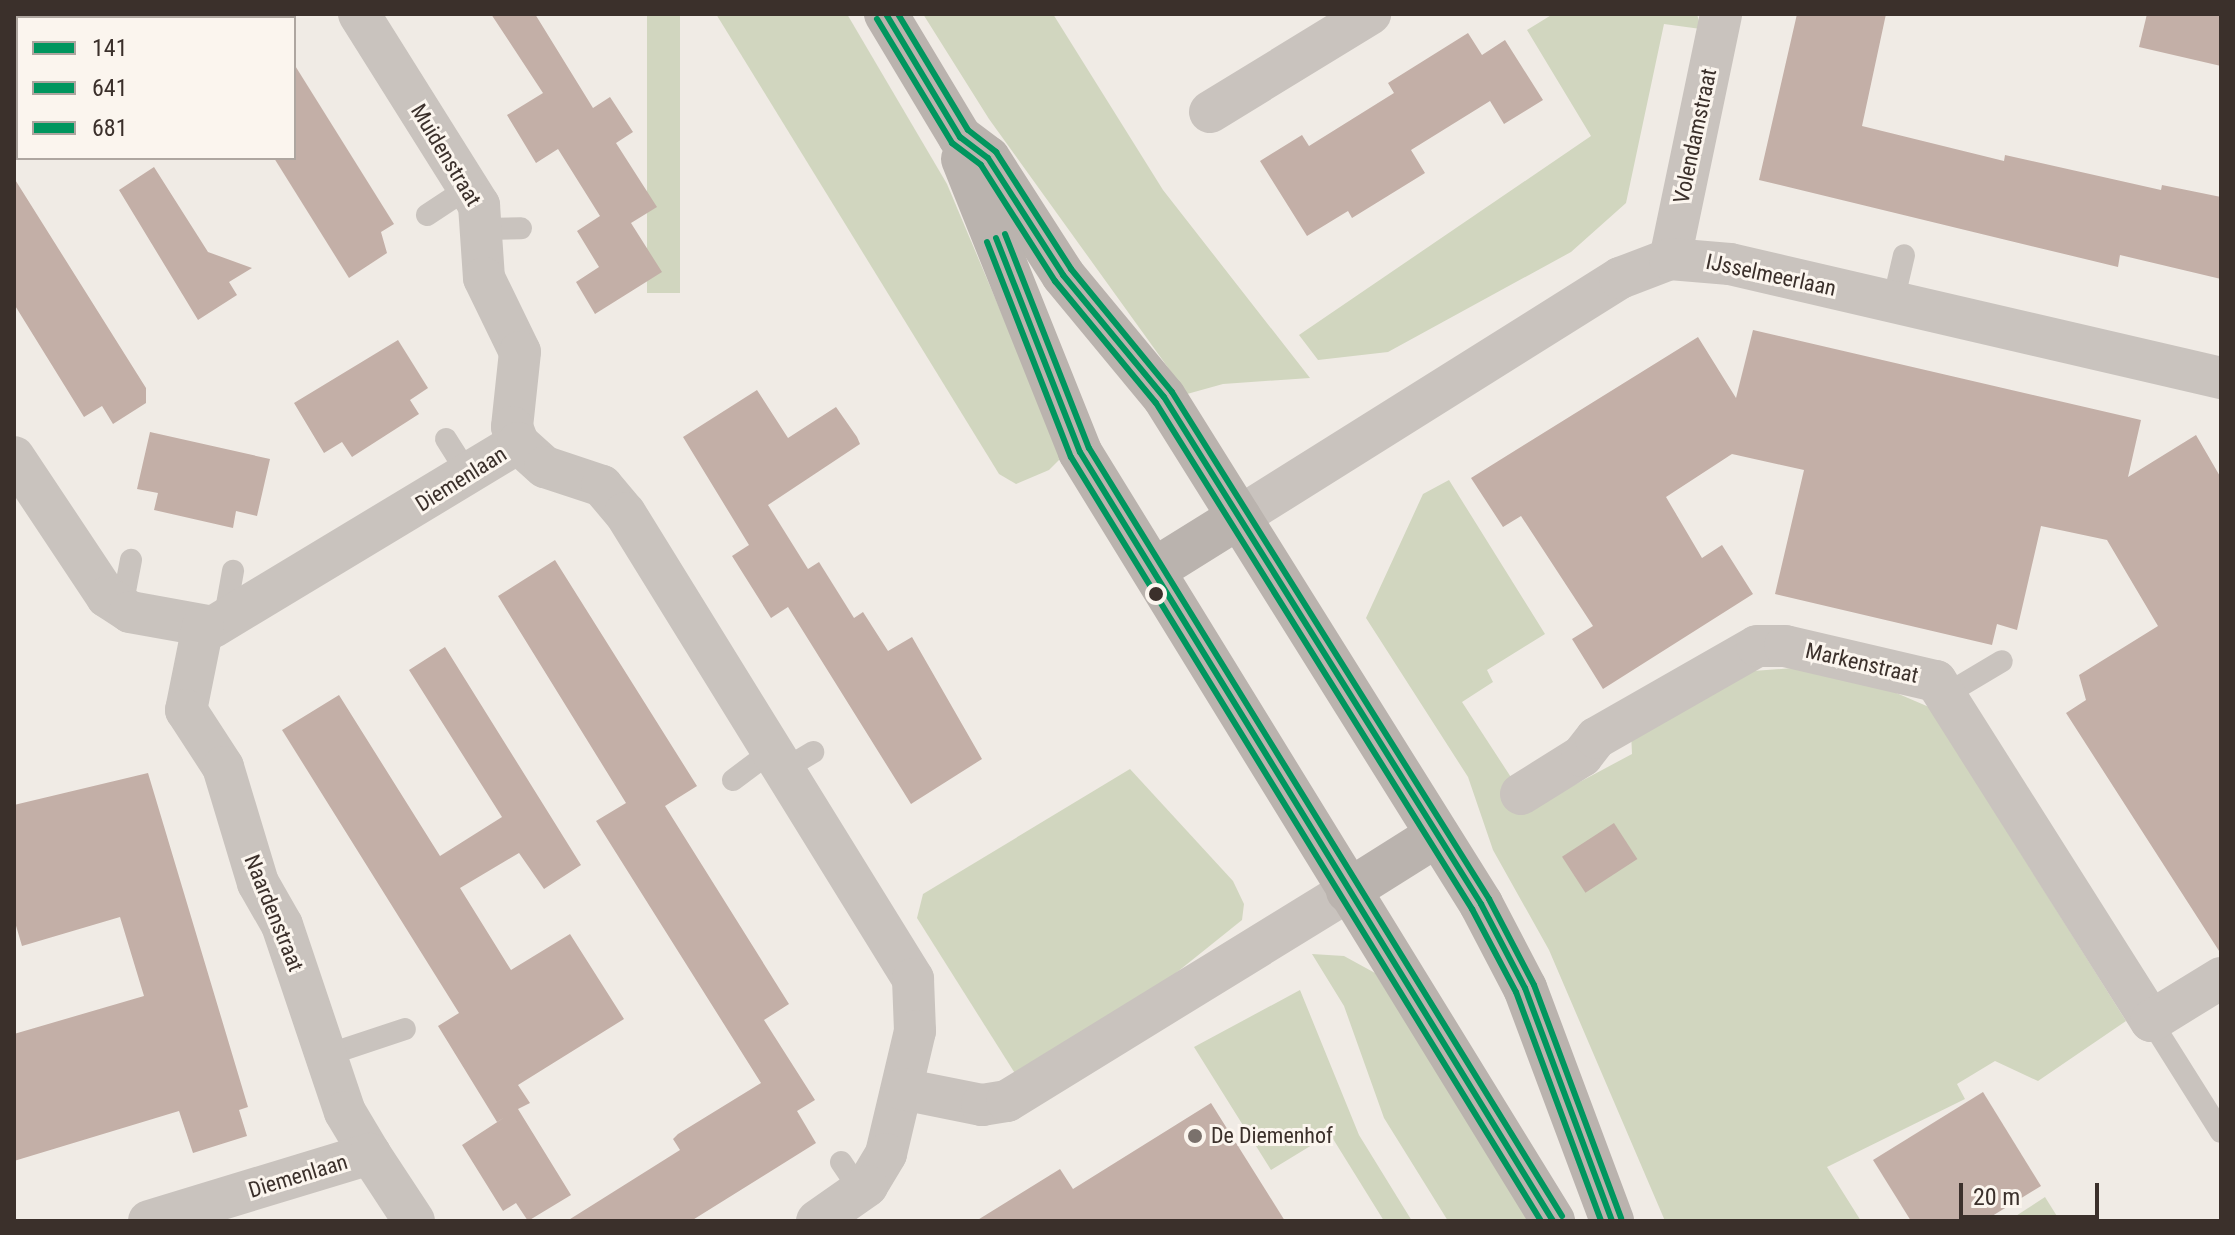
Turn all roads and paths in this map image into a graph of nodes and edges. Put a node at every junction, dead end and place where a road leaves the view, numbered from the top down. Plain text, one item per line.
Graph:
1 (359, 14) edge
2 (886, 14) edge
3 (1370, 14) edge
4 (1721, 14) edge
5 (1210, 112) dead end
6 (960, 137) junction
7 (468, 188) junction
8 (427, 215) dead end
9 (1904, 255) dead end
10 (1670, 259) junction
11 (1893, 302) junction
12 (2221, 378) edge
13 (446, 439) dead end
14 (518, 443) junction
15 (14, 457) edge
16 (468, 474) junction
17 (1239, 517) junction
18 (131, 560) dead end
19 (1154, 570) junction
20 (233, 571) dead end
21 (122, 607) junction
22 (213, 626) junction
23 (2002, 661) dead end
24 (1945, 695) junction
25 (790, 757) junction
26 (733, 780) dead end
27 (1521, 794) dead end
28 (1437, 835) junction
29 (1348, 891) junction
30 (2221, 978) edge
31 (2151, 1021) junction
32 (405, 1029) dead end
33 (327, 1055) junction
34 (902, 1089) junction
35 (2221, 1132) edge
36 (370, 1154) junction
37 (857, 1193) edge
38 (149, 1221) edge
39 (414, 1221) edge
40 (817, 1221) edge
41 (1553, 1221) edge
42 (1612, 1221) edge

1 - 7 street, Muidenstraat
2 - 6 main road
3 - 5 street
4 - 10 street, Volendamstraat
6 - 17 main road
6 - 19 main road
7 - 8 lane
7 - 14 street, Muidenstraat
9 - 11 lane
10 - 11 street, IJsselmeerlaan
10 - 17 street, IJsselmeerlaan
11 - 12 street, IJsselmeerlaan
13 - 16 lane
14 - 16 street, Diemenlaan
14 - 25 street, Diemenlaan
15 - 21 street
16 - 22 street, Diemenlaan
17 - 19 main road
17 - 28 main road
18 - 21 lane
19 - 29 main road
20 - 22 lane
21 - 22 street
22 - 33 street, Naardenstraat
23 - 24 lane
24 - 27 street, Markenstraat
24 - 31 street, Markenstraat
25 - 26 lane
25 - 34 street, Diemenlaan
28 - 29 main road
28 - 42 main road
29 - 34 street
29 - 41 main road
30 - 31 street
31 - 35 lane, Markenstraat
32 - 33 lane
33 - 36 street, Naardenstraat
34 - 37 street, Diemenlaan
36 - 38 street, Diemenlaan
36 - 39 street, Diemenlaan
37 - 40 street, Diemenlaan

